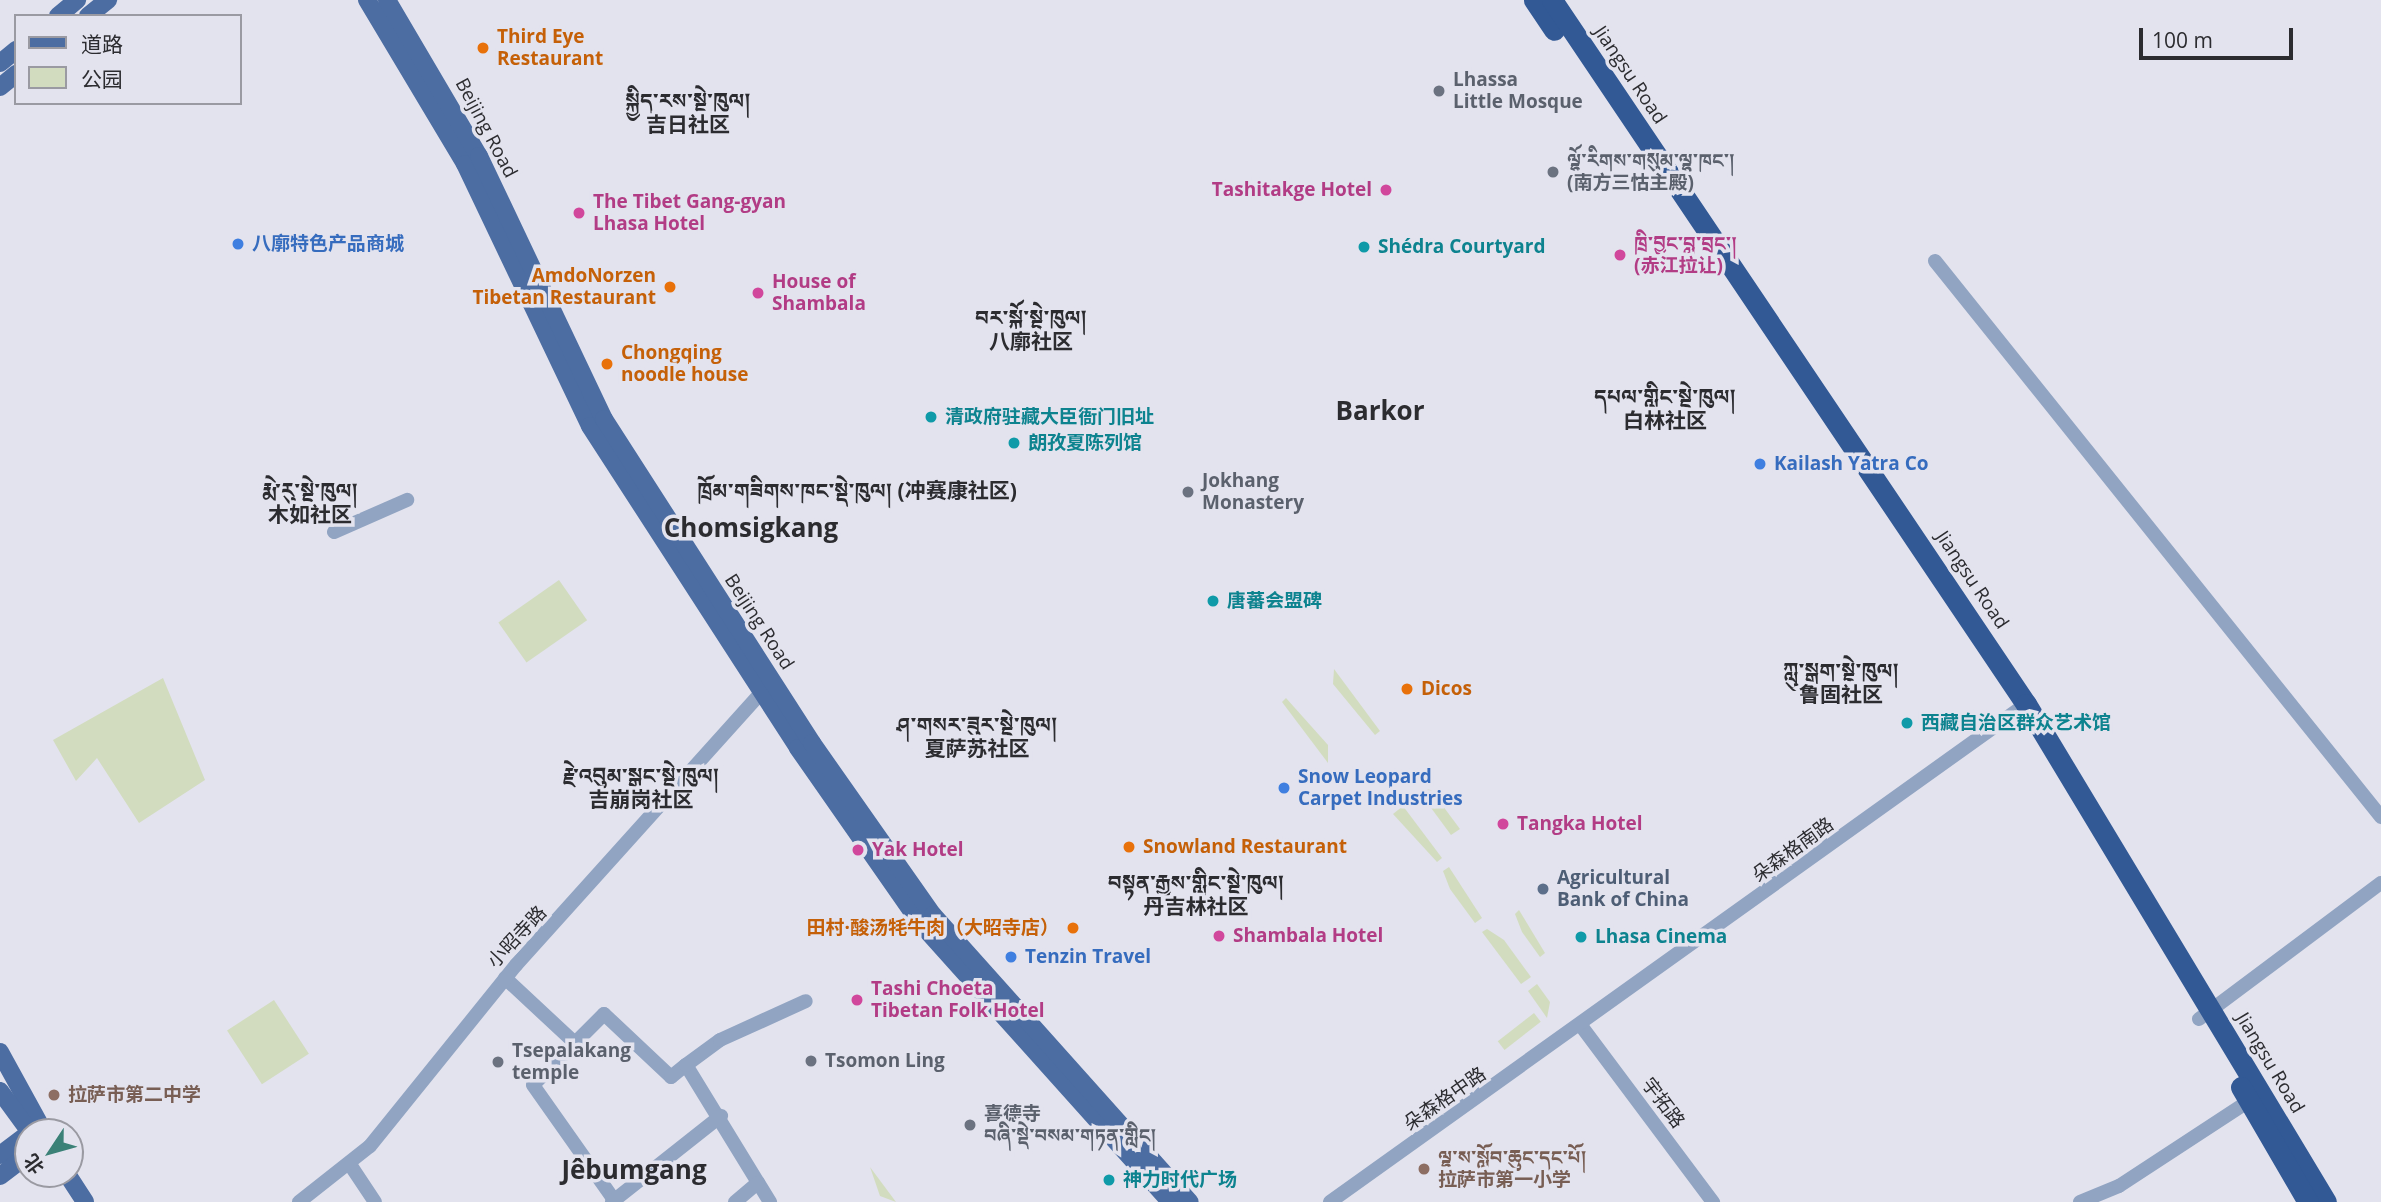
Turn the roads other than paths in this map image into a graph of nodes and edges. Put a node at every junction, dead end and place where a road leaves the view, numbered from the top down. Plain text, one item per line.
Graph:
1 (77, 0) edge
2 (108, 0) edge
3 (367, 0) edge
4 (387, 0) edge
5 (1541, 1) edge
6 (60, 14) edge
7 (90, 14) edge
8 (14, 52) edge
9 (0, 63) edge
10 (14, 76) edge
11 (0, 87) edge
12 (1936, 261) dead end
13 (407, 500) dead end
14 (334, 532) dead end
15 (761, 693) junction
16 (2021, 708) junction
17 (2381, 817) edge
18 (2381, 883) edge
19 (505, 978) junction
20 (806, 1002) dead end
21 (2205, 1014) junction
22 (1582, 1027) junction
23 (575, 1043) junction
24 (0, 1052) edge
25 (686, 1065) junction
26 (0, 1091) edge
27 (2249, 1101) junction
28 (721, 1116) junction
29 (24, 1118) edge
30 (29, 1118) edge
31 (14, 1156) edge
32 (351, 1166) junction
33 (0, 1176) edge
34 (758, 1183) junction
35 (613, 1201) edge
36 (299, 1202) edge
37 (375, 1202) edge
38 (736, 1202) edge
39 (770, 1202) edge
40 (1170, 1202) edge
41 (1190, 1202) edge
42 (1330, 1202) edge
43 (1713, 1202) edge
44 (2080, 1202) edge
45 (2308, 1202) edge
46 (2326, 1202) edge

1 - 6 main road
2 - 7 main road
3 - 15 main road, Beijing Road
4 - 41 main road, Beijing Road
5 - 16 highway, Jiangsu Road
8 - 9 main road
10 - 11 main road
12 - 17 street
13 - 14 street
15 - 19 street, 小昭寺路
15 - 40 main road, Beijing Road
16 - 21 highway, Jiangsu Road
16 - 22 street, 朵森格南路
18 - 21 street
19 - 23 street
19 - 32 street, 小昭寺路
20 - 25 street
21 - 27 highway, Jiangsu Road
21 - 46 highway, Jiangsu Road
22 - 42 street, 朵森格中路
22 - 43 street, 宇拓路
23 - 25 street
23 - 35 street
24 - 30 main road
25 - 28 street
26 - 29 main road
27 - 44 street
27 - 45 highway, Jiangsu Road
28 - 34 street
28 - 35 street
31 - 33 main road
32 - 36 street, 小昭寺路
32 - 37 street
34 - 38 street
34 - 39 street

